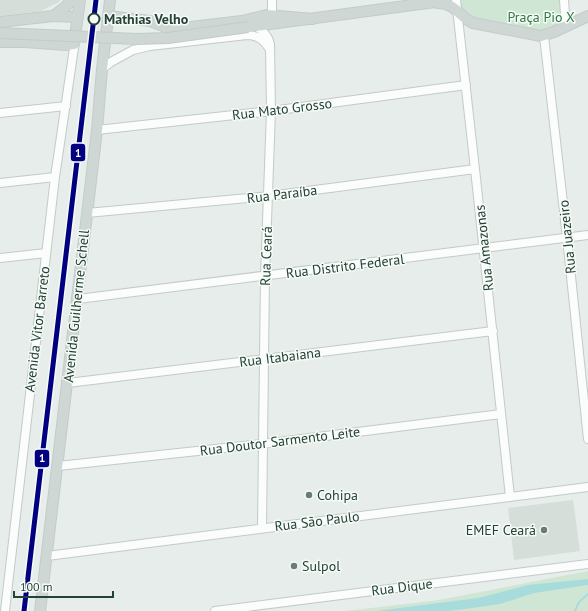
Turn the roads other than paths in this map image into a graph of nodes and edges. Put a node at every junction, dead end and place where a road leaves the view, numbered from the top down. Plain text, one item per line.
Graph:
1 (72, 0) edge
2 (80, 0) edge
3 (110, 0) edge
4 (272, 0) edge
5 (564, 0) edge
6 (439, 1) edge
7 (456, 4) edge
8 (272, 15) junction
9 (52, 16) junction
10 (108, 16) junction
11 (588, 16) edge
12 (78, 17) junction
13 (313, 19) junction
14 (0, 22) edge
15 (251, 26) junction
16 (566, 27) junction
17 (0, 33) edge
18 (544, 36) junction
19 (0, 42) edge
20 (71, 46) junction
21 (270, 50) junction
22 (102, 69) junction
23 (466, 85) junction
24 (66, 106) junction
25 (271, 111) junction
26 (0, 113) edge
27 (97, 130) junction
28 (476, 168) junction
29 (55, 177) junction
30 (0, 183) edge
31 (269, 196) junction
32 (87, 213) junction
33 (588, 235) edge
34 (567, 238) junction
35 (483, 248) junction
36 (46, 253) junction
37 (0, 258) edge
38 (265, 276) junction
39 (78, 299) junction
40 (493, 331) junction
41 (264, 359) junction
42 (68, 383) junction
43 (501, 414) junction
44 (588, 439) edge
45 (262, 444) junction
46 (58, 466) junction
47 (588, 487) edge
48 (510, 497) junction
49 (262, 528) junction
50 (47, 556) junction
51 (588, 564) edge
52 (5, 611) edge
53 (40, 611) edge
54 (215, 611) edge

1 - 9 main road
2 - 12 main road
3 - 10 main road, Avenida Guilherme Schell
4 - 8 street
5 - 16 street
6 - 7 main road
6 - 13 main road
7 - 18 main road
7 - 23 street, Rua Amazonas
8 - 10 main road
8 - 13 main road
8 - 15 street
9 - 12 main road
9 - 14 main road
10 - 22 main road, Avenida Guilherme Schell
11 - 16 main road
12 - 20 main road
13 - 15 main road
15 - 17 main road, bridge
15 - 21 street, Rua Ceará
16 - 18 main road
18 - 34 street, Rua Juazeiro
19 - 20 main road
20 - 24 street, Avenida Vitor Barreto
21 - 22 street
21 - 25 street, Rua Ceará
22 - 27 main road, Avenida Guilherme Schell
23 - 25 street, Rua Mato Grosso
23 - 28 street, Rua Amazonas
24 - 26 street
24 - 29 street, Avenida Vitor Barreto
25 - 27 street, Rua Mato Grosso
25 - 31 street, Rua Ceará
27 - 32 main road, Avenida Guilherme Schell
28 - 31 street, Rua Paraíba
28 - 35 street, Rua Amazonas
29 - 30 street
29 - 36 street, Avenida Vitor Barreto
31 - 32 street, Rua Paraíba
31 - 38 street, Rua Ceará
32 - 39 main road, Avenida Guilherme Schell
33 - 34 street, Rua Distrito Federal
34 - 35 street, Rua Distrito Federal
34 - 44 street, Rua Juazeiro
35 - 38 street, Rua Distrito Federal
35 - 40 street, Rua Amazonas
36 - 37 street
36 - 52 street, Avenida Vitor Barreto
38 - 39 street, Rua Distrito Federal
38 - 41 street, Rua Ceará
39 - 42 main road, Avenida Guilherme Schell
40 - 41 street, Rua Itabaiana
40 - 43 street, Rua Amazonas
41 - 42 street, Rua Itabaiana
41 - 45 street, Rua Ceará
42 - 46 main road, Avenida Guilherme Schell
43 - 45 street, Rua Doutor Sarmento Leite
43 - 48 street, Rua Amazonas
45 - 46 street, Rua Doutor Sarmento Leite
45 - 49 street, Rua Ceará
46 - 50 main road, Avenida Guilherme Schell
47 - 48 street, Rua São Paulo
48 - 49 street, Rua São Paulo
49 - 50 street, Rua São Paulo
50 - 53 main road, Avenida Guilherme Schell
51 - 54 street, Rua Dique

